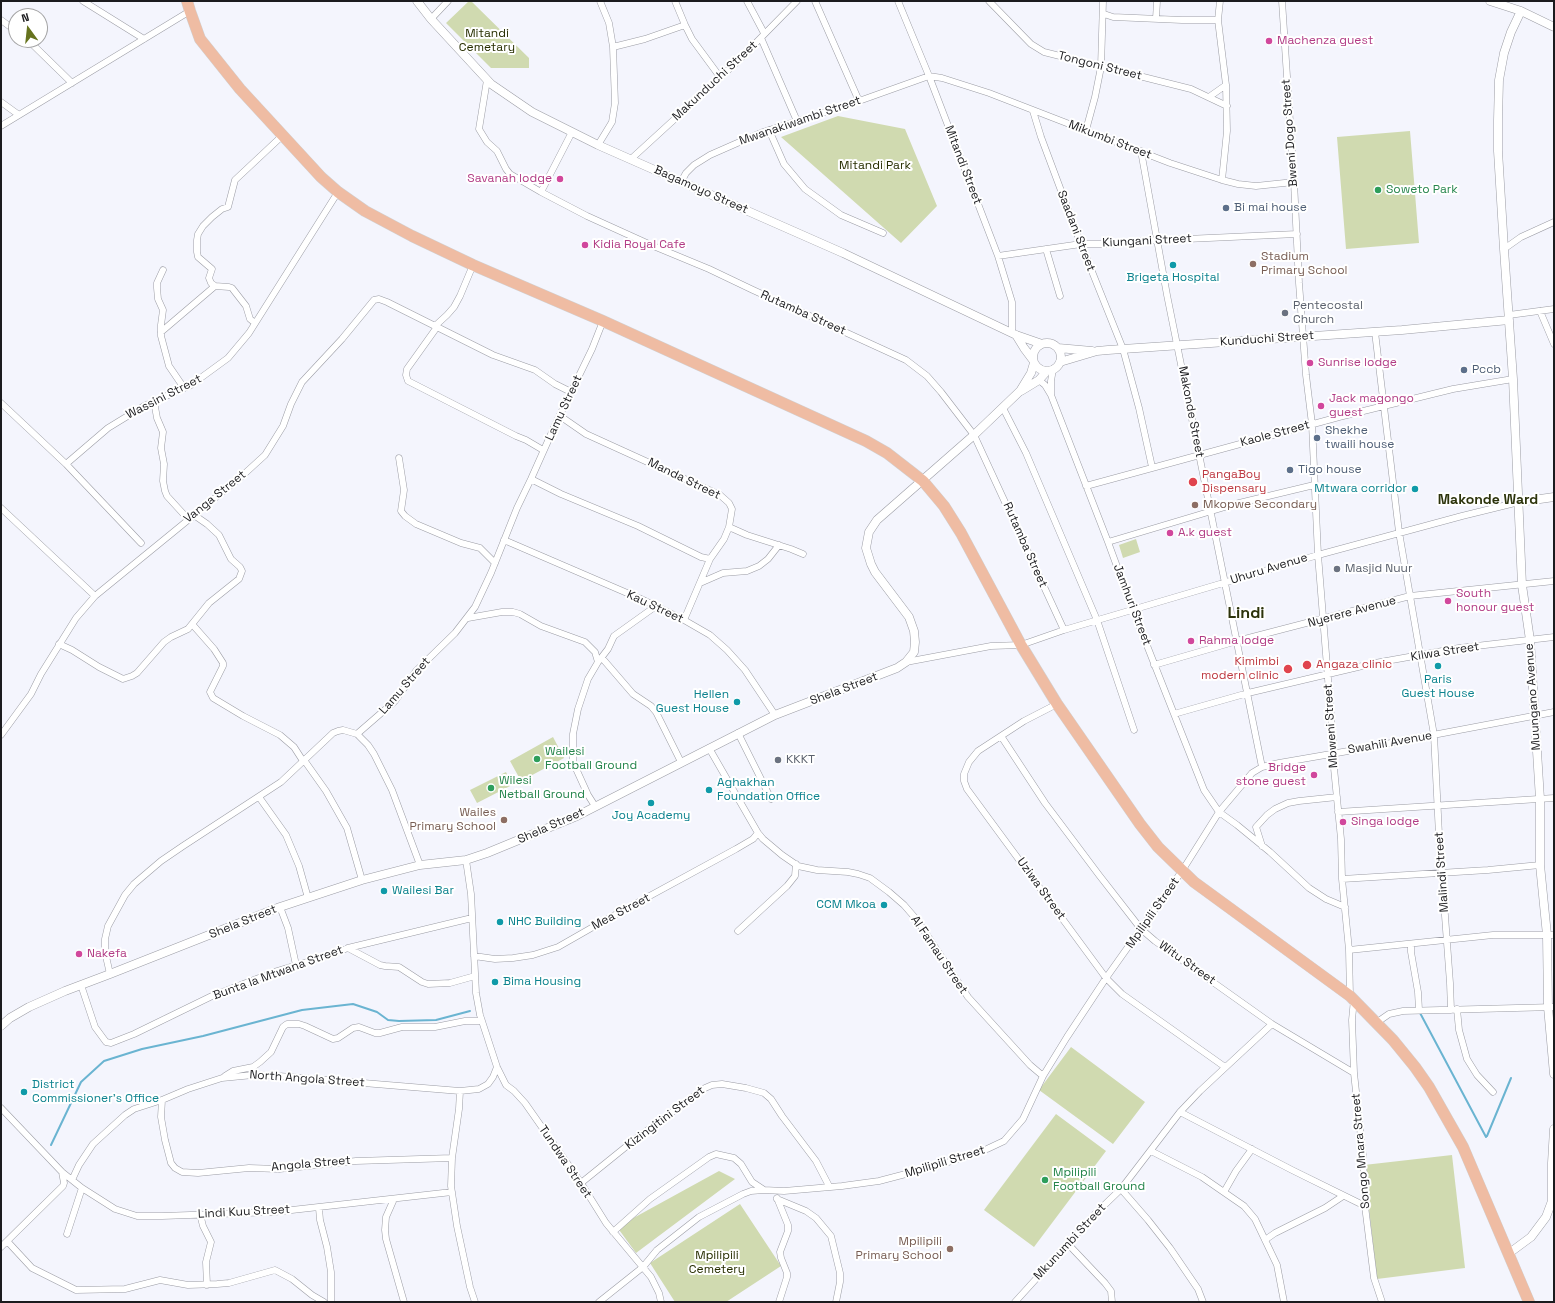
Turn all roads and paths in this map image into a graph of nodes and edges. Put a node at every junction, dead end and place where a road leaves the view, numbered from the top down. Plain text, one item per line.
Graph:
1 (82, 1) edge
2 (417, 1) edge
3 (448, 1) edge
4 (600, 1) edge
5 (675, 1) edge
6 (747, 1) edge
7 (796, 1) edge
8 (815, 1) edge
9 (898, 1) edge
10 (989, 1) edge
11 (1103, 1) edge
12 (1158, 1) edge
13 (1220, 1) edge
14 (1282, 1) edge
15 (1490, 1) edge
16 (188, 6) edge
17 (1521, 11) junction
18 (1104, 14) junction
19 (431, 19) junction
20 (1156, 19) junction
21 (1218, 20) junction
22 (685, 25) junction
23 (1554, 27) edge
24 (763, 36) junction
25 (144, 39) junction
26 (613, 47) junction
27 (36, 48) edge
28 (1101, 67) junction
29 (929, 76) junction
30 (720, 77) junction
31 (488, 80) junction
32 (72, 84) junction
33 (1226, 85) junction
34 (1209, 97) junction
35 (859, 101) junction
36 (1, 102) edge
37 (1227, 106) junction
38 (1033, 111) junction
39 (19, 115) junction
40 (797, 121) junction
41 (1, 126) edge
42 (769, 130) junction
43 (1086, 130) junction
44 (572, 132) junction
45 (282, 136) junction
46 (598, 145) junction
47 (1141, 151) junction
48 (631, 160) junction
49 (1222, 180) junction
50 (681, 182) junction
51 (1294, 182) junction
52 (338, 192) junction
53 (541, 192) junction
54 (1554, 222) edge
55 (883, 233) dead end
56 (1297, 234) junction
57 (1158, 241) junction
58 (1081, 244) junction
59 (1504, 248) junction
60 (1046, 249) junction
61 (998, 256) junction
62 (473, 265) junction
63 (163, 270) dead end
64 (215, 286) junction
65 (1060, 296) dead end
66 (1554, 309) edge
67 (1540, 311) junction
68 (1509, 318) junction
69 (603, 321) junction
70 (254, 323) junction
71 (436, 326) junction
72 (161, 332) junction
73 (1375, 332) junction
74 (1014, 334) junction
75 (1303, 336) junction
76 (1042, 344) junction
77 (1554, 344) edge
78 (1178, 345) junction
79 (1058, 348) junction
80 (1123, 349) junction
81 (1097, 352) junction
82 (1034, 362) junction
83 (1060, 362) junction
84 (1050, 370) junction
85 (1513, 379) junction
86 (1039, 380) junction
87 (184, 388) junction
88 (1020, 391) junction
89 (571, 392) junction
90 (1051, 395) junction
91 (154, 401) junction
92 (1, 404) edge
93 (1384, 406) junction
94 (1003, 408) junction
95 (560, 416) junction
96 (1312, 424) junction
97 (974, 435) junction
98 (543, 450) junction
99 (1200, 454) junction
100 (399, 458) dead end
101 (66, 464) junction
102 (1152, 467) junction
103 (531, 479) junction
104 (922, 481) junction
105 (1314, 485) junction
106 (1086, 486) junction
107 (1554, 497) edge
108 (1519, 502) junction
109 (1, 508) edge
110 (1211, 511) junction
111 (191, 517) junction
112 (729, 527) junction
113 (1399, 532) junction
114 (504, 540) junction
115 (1108, 542) junction
116 (141, 543) dead end
117 (779, 545) junction
118 (803, 554) dead end
119 (1318, 555) junction
120 (710, 559) junction
121 (495, 563) junction
122 (1554, 581) edge
123 (700, 583) junction
124 (1226, 583) junction
125 (1522, 585) junction
126 (95, 596) junction
127 (1410, 596) junction
128 (656, 606) junction
129 (1133, 610) junction
130 (468, 618) junction
131 (684, 620) junction
132 (1097, 620) junction
133 (1323, 620) junction
134 (192, 624) junction
135 (1064, 630) junction
136 (1554, 637) edge
137 (1530, 640) junction
138 (1238, 641) junction
139 (59, 644) junction
140 (1021, 645) junction
141 (1420, 654) junction
142 (600, 660) junction
143 (906, 662) junction
144 (1154, 665) junction
145 (1327, 674) junction
146 (1248, 693) junction
147 (1057, 704) junction
148 (1554, 712) edge
149 (1174, 714) junction
150 (775, 715) junction
151 (1535, 715) junction
152 (1134, 730) dead end
153 (738, 733) junction
154 (357, 734) junction
155 (1, 735) edge
156 (1434, 735) junction
157 (1001, 736) junction
158 (709, 748) junction
159 (1334, 753) junction
160 (304, 760) junction
161 (681, 762) junction
162 (1262, 767) junction
163 (259, 797) junction
164 (1337, 797) junction
165 (1554, 798) edge
166 (771, 799) dead end
167 (1540, 799) junction
168 (595, 806) junction
169 (1438, 806) junction
170 (1219, 812) junction
171 (1338, 812) junction
172 (758, 833) junction
173 (1262, 846) junction
174 (466, 860) junction
175 (796, 864) junction
176 (1540, 864) junction
177 (420, 865) junction
178 (1182, 871) junction
179 (1441, 873) junction
180 (1342, 879) junction
181 (362, 880) junction
182 (308, 898) junction
183 (280, 907) junction
184 (1345, 907) junction
185 (472, 918) junction
186 (1141, 929) junction
187 (738, 931) dead end
188 (1550, 935) edge
189 (1446, 940) junction
190 (1411, 944) junction
191 (348, 948) junction
192 (1349, 950) junction
193 (474, 956) junction
194 (296, 965) junction
195 (110, 974) junction
196 (475, 976) junction
197 (1106, 978) junction
198 (81, 985) junction
199 (1352, 997) junction
200 (1551, 1007) edge
201 (1454, 1009) junction
202 (1419, 1010) junction
203 (481, 1018) junction
204 (1376, 1023) junction
205 (1272, 1024) junction
206 (1, 1026) edge
207 (497, 1067) junction
208 (1225, 1068) junction
209 (1354, 1073) junction
210 (1554, 1074) edge
211 (1043, 1076) junction
212 (222, 1078) junction
213 (460, 1091) junction
214 (1493, 1092) dead end
215 (162, 1100) junction
216 (1, 1108) edge
217 (1180, 1112) junction
218 (1554, 1129) edge
219 (1252, 1149) junction
220 (1151, 1151) junction
221 (452, 1158) junction
222 (62, 1172) junction
223 (72, 1180) junction
224 (581, 1183) junction
225 (830, 1186) junction
226 (82, 1188) junction
227 (1121, 1189) junction
228 (764, 1190) junction
229 (452, 1192) junction
230 (774, 1192) junction
231 (1224, 1192) junction
232 (1343, 1196) junction
233 (394, 1199) junction
234 (777, 1199) junction
235 (1365, 1206) junction
236 (319, 1208) junction
237 (200, 1214) junction
238 (613, 1232) junction
239 (67, 1234) dead end
240 (1265, 1240) junction
241 (7, 1241) junction
242 (1068, 1244) junction
243 (1, 1247) edge
244 (1508, 1254) junction
245 (643, 1267) junction
246 (208, 1285) junction
247 (324, 1302) edge
248 (332, 1302) edge
249 (404, 1302) edge
250 (474, 1302) edge
251 (599, 1302) edge
252 (661, 1302) edge
253 (779, 1302) edge
254 (836, 1302) edge
255 (1015, 1302) edge
256 (1113, 1302) edge
257 (1203, 1302) edge
258 (1284, 1302) edge
259 (1382, 1302) edge
260 (1530, 1302) edge

1 - 25 street
2 - 19 main road, Bagamoyo Street
3 - 19 street
4 - 26 street
5 - 22 street
6 - 24 street
7 - 24 street, Makunduchi Street
8 - 35 street
9 - 29 street, Mitandi Street
10 - 28 street, Tongoni Street
11 - 18 street
12 - 20 street
13 - 21 street
14 - 51 street, Bweni Dogo Street
15 - 17 main road
16 - 25 street
16 - 45 highway
17 - 23 main road
17 - 59 main road, Muungano Avenue
18 - 20 street
18 - 28 street
19 - 31 main road, Bagamoyo Street
20 - 21 street
21 - 33 street
22 - 26 street
22 - 30 street
24 - 30 street, Makunduchi Street
24 - 40 street
25 - 32 street
26 - 46 street
27 - 32 street
28 - 34 street, Tongoni Street
28 - 43 street
29 - 35 street, Mwanakiwambi Street
29 - 38 street, Mikumbi Street
29 - 61 street, Mitandi Street
30 - 48 street, Makunduchi Street
31 - 44 main road, Bagamoyo Street
31 - 53 street, Rutamba Street
32 - 39 street
33 - 34 street
33 - 37 street
34 - 37 street, Tongoni Street
35 - 40 street, Mwanakiwambi Street
36 - 39 street
37 - 49 street
38 - 43 street, Mikumbi Street
38 - 58 street, Saadani Street
39 - 41 street
40 - 42 street, Mwanakiwambi Street
42 - 50 street, Mwanakiwambi Street
42 - 55 street
43 - 47 street, Mikumbi Street
44 - 46 main road, Bagamoyo Street
44 - 53 street
45 - 52 highway
45 - 64 street
46 - 48 main road, Bagamoyo Street
47 - 49 street, Mikumbi Street
47 - 57 street, Makonde Street
48 - 50 main road, Bagamoyo Street
49 - 51 street, Mikumbi Street
50 - 74 main road, Bagamoyo Street
51 - 56 street, Bweni Dogo Street
52 - 62 highway
52 - 70 street, Wassini Street
53 - 97 street, Rutamba Street
54 - 59 street
56 - 57 street, Kiungani Street
56 - 75 street, Bweni Dogo Street
57 - 58 street, Kiungani Street
57 - 78 street, Makonde Street
58 - 60 street, Kiungani Street
58 - 80 street, Saadani Street
59 - 68 main road, Muungano Avenue
60 - 61 street, Kiungani Street
60 - 65 street
61 - 74 street, Mitandi Street
62 - 69 highway
62 - 71 street
63 - 72 street
64 - 70 street
64 - 72 street
66 - 67 street, Kunduchi Street
67 - 68 street, Kunduchi Street
67 - 77 street
68 - 73 main road, Kunduchi Street
68 - 85 main road, Muungano Avenue
69 - 89 street, Lamu Street
69 - 104 highway
70 - 87 street, Wassini Street
71 - 89 street, Vanga Street
71 - 98 street
71 - 111 street, Vanga Street
72 - 87 street
73 - 75 main road, Kunduchi Street
73 - 93 street, Malindi Street
74 - 76 main road, Bagamoyo Street
74 - 82 main road
75 - 78 main road, Kunduchi Street
75 - 96 street, Mbweni Street
76 - 79 main road
76 - 82 main road
78 - 80 main road, Kunduchi Street
78 - 99 street, Makonde Street
79 - 81 main road
79 - 83 main road
80 - 81 main road, Kunduchi Street
80 - 102 street, Saadani Street
81 - 83 main road
82 - 84 main road
82 - 88 main road
83 - 84 main road
84 - 86 main road
84 - 90 street
85 - 93 street, Kaole Street
85 - 108 main road, Muungano Avenue
86 - 88 main road
86 - 90 street
87 - 91 street, Wassini Street
88 - 94 main road
89 - 95 street, Lamu Street
90 - 106 street, Jamhuri Street
91 - 101 street, Wassini Street
91 - 111 street
92 - 101 street
93 - 96 street, Kaole Street
93 - 113 street, Malindi Street
94 - 97 main road
94 - 132 street
95 - 98 street, Lamu Street
95 - 112 street, Manda Street
96 - 99 street, Kaole Street
96 - 105 street, Mbweni Street
97 - 104 main road
97 - 135 street, Rutamba Street
98 - 103 street, Lamu Street
99 - 102 street, Kaole Street
99 - 110 street, Makonde Street
100 - 121 street
101 - 116 street
102 - 106 street, Kaole Street
103 - 114 street, Lamu Street
103 - 120 street
104 - 140 highway
104 - 143 main road
105 - 110 street
105 - 119 street, Mbweni Street
106 - 115 street, Jamhuri Street
107 - 108 main road
108 - 113 street, Uhuru Avenue
108 - 125 main road, Muungano Avenue
109 - 126 street
110 - 115 street
110 - 124 street, Makonde Street
111 - 126 street, Vanga Street
111 - 134 street
112 - 117 street
112 - 120 street, Manda Street
113 - 119 street, Uhuru Avenue
113 - 127 street, Malindi Street
114 - 121 street, Lamu Street
114 - 128 street, Kau Street
115 - 129 street, Jamhuri Street
117 - 118 street
117 - 123 street
119 - 124 street, Uhuru Avenue
119 - 133 street, Mbweni Street
120 - 123 street, Manda Street
121 - 130 street, Lamu Street
122 - 125 street, Nyerere Avenue
123 - 131 street, Manda Street
124 - 129 street, Uhuru Avenue
124 - 138 street, Makonde Street
125 - 127 street, Nyerere Avenue
125 - 137 main road, Muungano Avenue
126 - 139 street, Vanga Street
127 - 133 street, Nyerere Avenue
127 - 141 street, Malindi Street
128 - 131 street, Kau Street
128 - 142 street
129 - 132 street, Uhuru Avenue
129 - 144 street, Jamhuri Street
130 - 142 street
130 - 154 street, Lamu Street
131 - 150 street, Kau Street
132 - 135 street, Uhuru Avenue
132 - 152 street
133 - 138 street, Nyerere Avenue
133 - 145 street, Mbweni Street
134 - 139 street
134 - 160 street
135 - 140 street, Uhuru Avenue
136 - 137 street, Kilwa Street
137 - 141 street, Kilwa Street
137 - 151 main road, Muungano Avenue
138 - 144 street, Nyerere Avenue
138 - 146 street, Makonde Street
139 - 155 street, Vanga Street
140 - 143 street, Uhuru Avenue
140 - 147 highway
141 - 145 street, Kilwa Street
141 - 156 street, Malindi Street
142 - 161 street
142 - 168 street
143 - 150 main road, Shela Street
144 - 149 street, Jamhuri Street
145 - 146 street, Kilwa Street
145 - 159 street, Mbweni Street
146 - 149 street, Kilwa Street
146 - 162 street, Makonde Street
147 - 157 street, Uziwa Street
147 - 178 highway
148 - 151 street, Swahili Avenue
149 - 170 street, Jamhuri Street
150 - 153 main road, Shela Street
151 - 156 street, Swahili Avenue
151 - 167 main road, Muungano Avenue
153 - 158 main road, Shela Street
153 - 166 street
154 - 160 street
154 - 177 street
156 - 159 street, Swahili Avenue
156 - 169 street, Malindi Street
157 - 186 street, Witu Street
157 - 197 street, Uziwa Street
158 - 161 main road, Shela Street
158 - 172 street, Al Famau Street
159 - 162 street, Swahili Avenue
159 - 164 street, Mbweni Street
160 - 163 street
160 - 181 street
161 - 168 main road, Shela Street
162 - 170 street, Swahili Avenue
163 - 182 street
163 - 195 street
164 - 171 street, Mbweni Street
164 - 173 street
165 - 167 street
167 - 169 street
167 - 176 main road, Muungano Avenue
168 - 174 main road, Shela Street
169 - 171 street
169 - 179 street, Malindi Street
170 - 173 street, Jamhuri Street
170 - 178 street, Swahili Avenue
171 - 180 street, Mbweni Street
172 - 175 street, Al Famau Street
172 - 193 street, Mea Street
173 - 184 street, Jamhuri Street
174 - 177 main road, Shela Street
174 - 185 street, Tundwa Street
175 - 187 street
175 - 211 street, Al Famau Street
176 - 179 street
176 - 188 main road, Muungano Avenue
177 - 181 main road, Shela Street
178 - 186 street, Mpilipili Street
178 - 199 highway
179 - 180 street
179 - 189 street, Malindi Street
180 - 184 street, Mbweni Street
181 - 182 main road, Shela Street
182 - 183 main road, Shela Street
183 - 194 street
183 - 195 main road, Shela Street
184 - 192 street, Mbweni Street
185 - 191 street, Bunta la Mtwana Street
185 - 193 street, Tundwa Street
186 - 197 street, Mpilipili Street
186 - 205 street, Witu Street
188 - 189 street
188 - 200 main road, Muungano Avenue
189 - 190 street
189 - 201 street, Malindi Street
190 - 192 street
190 - 202 street
191 - 194 street, Bunta la Mtwana Street
191 - 196 street
192 - 199 street, Mbweni Street
193 - 196 street, Tundwa Street
194 - 198 street, Bunta la Mtwana Street
195 - 198 main road, Shela Street
196 - 203 street, Tundwa Street
197 - 208 street, Uziwa Street
197 - 211 street, Mpilipili Street
198 - 206 main road, Shela Street
199 - 204 highway
199 - 209 street, Songo Mnara Street
200 - 201 street
200 - 210 main road, Muungano Avenue
201 - 202 street
201 - 214 street, Malindi Street
202 - 204 street
203 - 207 street, Tundwa Street
203 - 212 street
204 - 244 highway
205 - 208 street, Mkunumbi Street
205 - 209 street, Witu Street
207 - 213 street, North Angola Street
207 - 224 street, Tundwa Street
208 - 217 street, Mkunumbi Street
209 - 235 street, Songo Mnara Street
211 - 225 street, Mpilipili Street
212 - 213 street, North Angola Street
212 - 215 street, North Angola Street
213 - 221 street
215 - 221 street, Angola Street
215 - 223 street, North Angola Street
216 - 222 street, Lindi Kuu Street
217 - 219 street
217 - 220 street, Mkunumbi Street
218 - 244 main road
219 - 231 street
219 - 232 street
220 - 227 street, Mkunumbi Street
220 - 231 street
221 - 229 street
222 - 223 street, Lindi Kuu Street
222 - 241 street
223 - 226 street, Lindi Kuu Street
224 - 225 street, Kizingitini Street
224 - 238 street, Tundwa Street
225 - 230 street, Mpilipili Street
226 - 237 street, Lindi Kuu Street
226 - 239 street
227 - 242 street, Mkunumbi Street
227 - 257 street
228 - 230 street, Mpilipili Street
228 - 238 street
228 - 245 street, Mpilipili Street
229 - 233 street, Lindi Kuu Street
229 - 250 street
230 - 234 street
231 - 240 street
232 - 235 street
232 - 240 street
233 - 236 street, Lindi Kuu Street
233 - 249 street
234 - 253 street
234 - 254 street
235 - 259 street, Songo Mnara Street
236 - 237 street, Lindi Kuu Street
236 - 248 street
237 - 246 street
238 - 245 street, Tundwa Street
240 - 258 street
241 - 243 street
241 - 246 street
242 - 255 street, Mkunumbi Street
242 - 256 street
244 - 260 highway
245 - 251 street, Mpilipili Street
245 - 252 street, Tundwa Street
246 - 247 street

